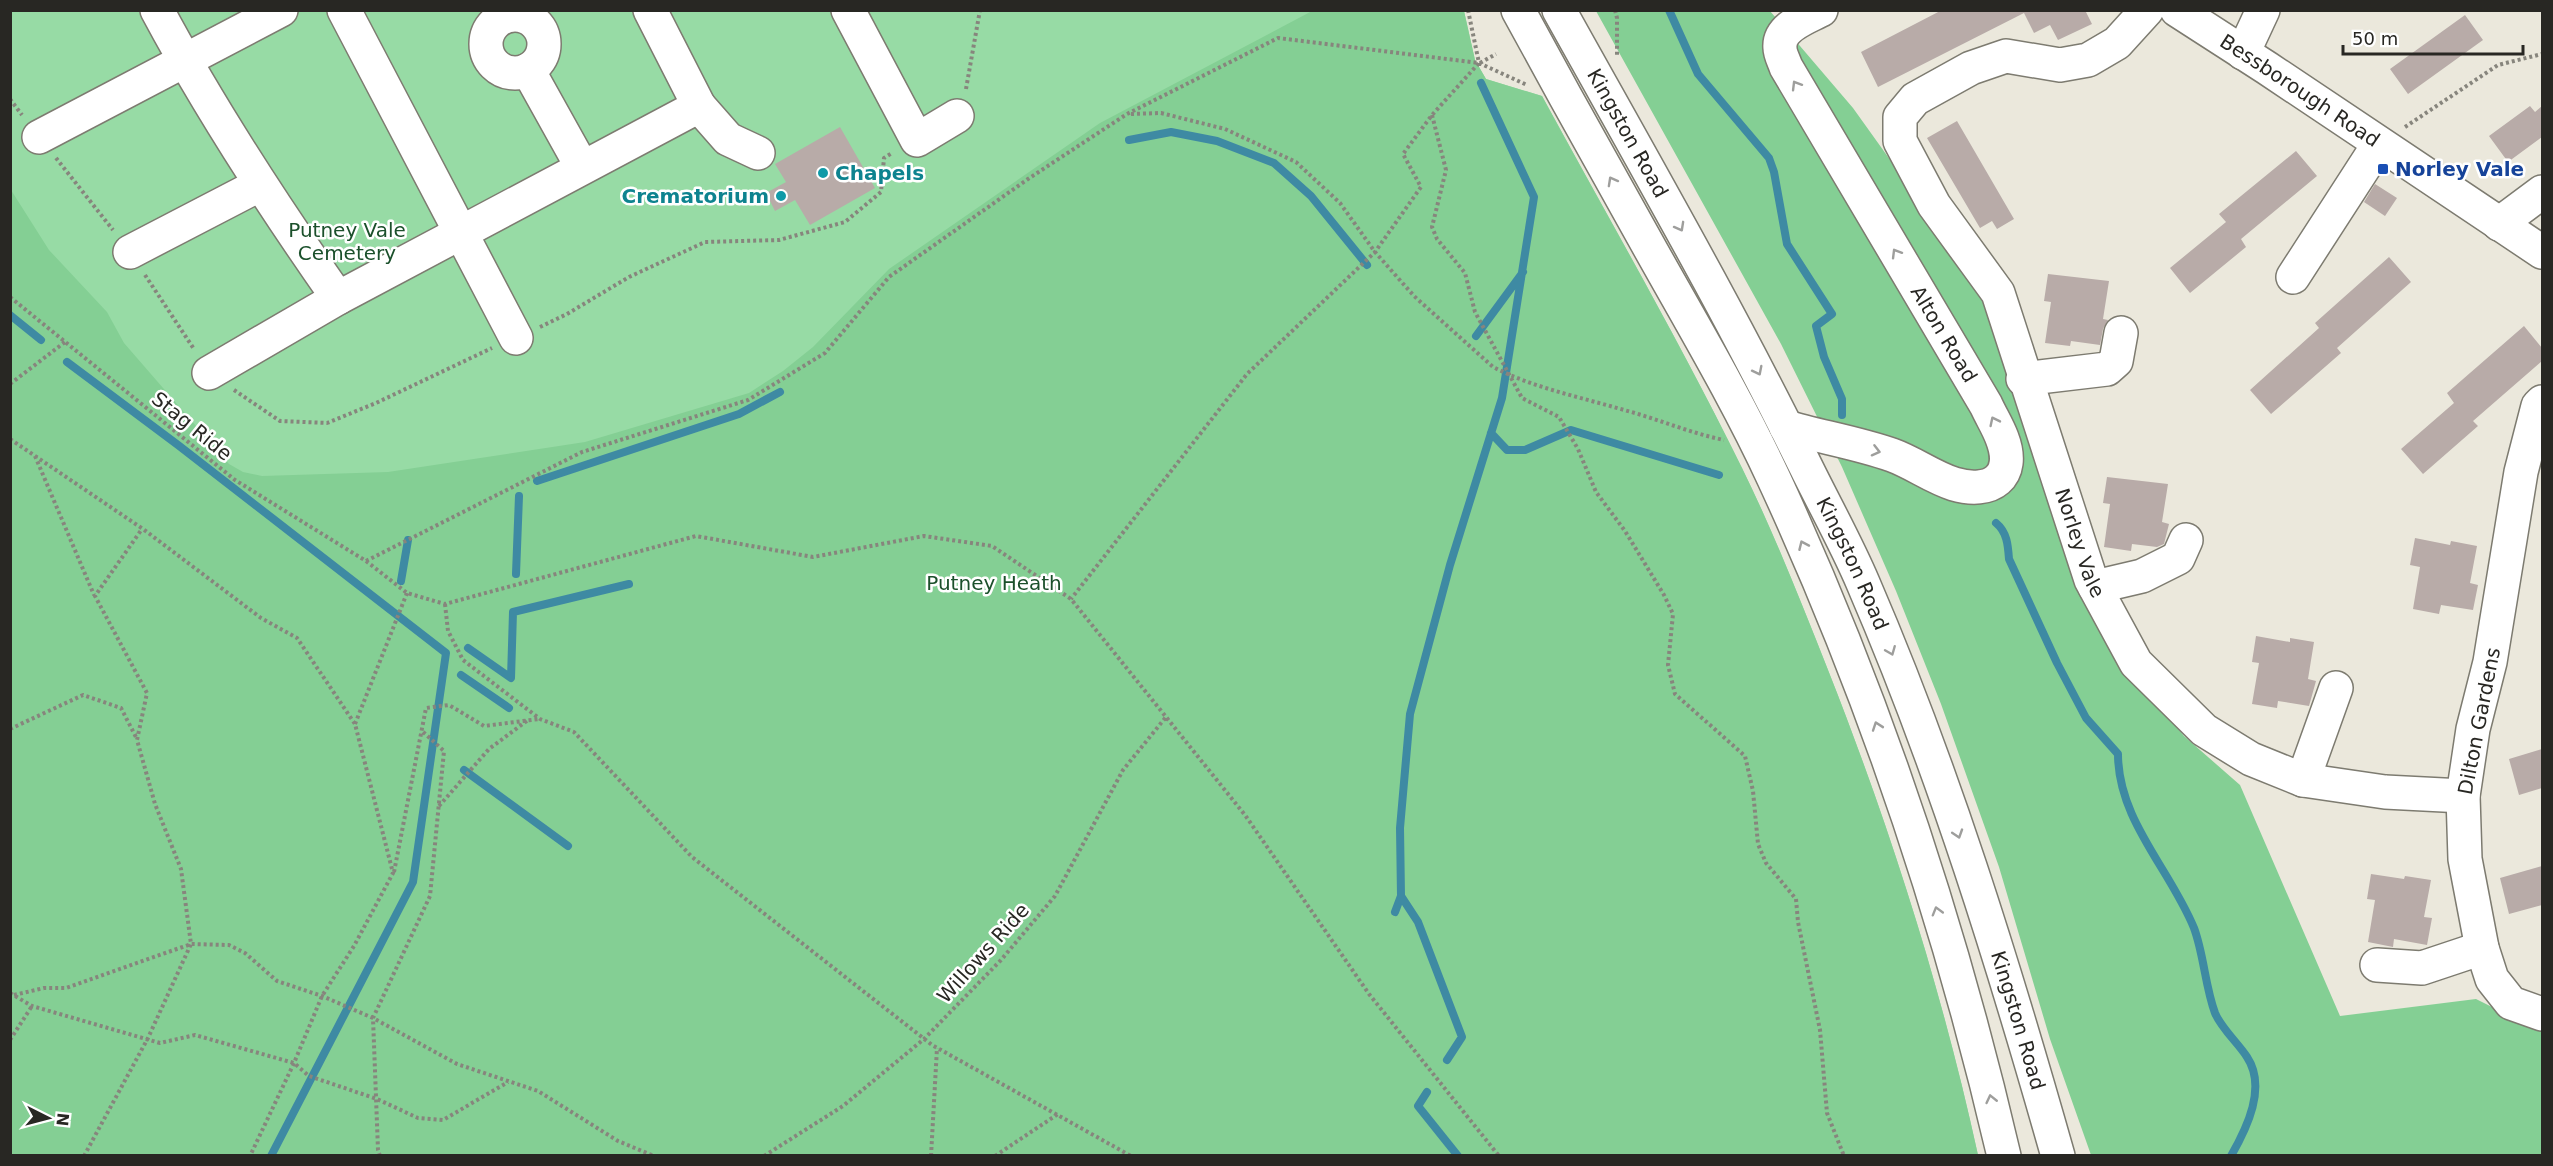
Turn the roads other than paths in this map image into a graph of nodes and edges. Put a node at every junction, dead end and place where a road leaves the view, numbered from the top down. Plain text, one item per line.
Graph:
1 (157, 10) edge
2 (281, 10) edge
3 (344, 10) edge
4 (650, 10) edge
5 (848, 10) edge
6 (1518, 10) edge
7 (1559, 10) edge
8 (1821, 10) edge
9 (2147, 10) edge
10 (2176, 10) edge
11 (2263, 10) edge
12 (500, 14) edge
13 (2244, 52) junction
14 (185, 62) junction
15 (699, 106) junction
16 (960, 108) road end
17 (39, 137) road end
18 (2379, 144) junction
19 (758, 153) dead end
20 (582, 167) junction
21 (259, 184) junction
22 (2542, 192) edge
23 (2499, 224) junction
24 (459, 232) junction
25 (130, 252) road end
26 (2542, 252) edge
27 (2292, 277) dead end
28 (338, 298) junction
29 (2121, 333) dead end
30 (516, 338) road end
31 (208, 373) road end
32 (2023, 379) junction
33 (2542, 402) edge
34 (1786, 427) junction
35 (2186, 540) dead end
36 (2095, 587) junction
37 (2336, 688) dead end
38 (2303, 780) junction
39 (2463, 796) junction
40 (2482, 948) junction
41 (2377, 965) dead end
42 (2542, 1014) edge
43 (2004, 1155) edge
44 (2058, 1155) edge

1 - 14 main road
2 - 14 main road
3 - 24 main road
4 - 15 main road
5 - 16 main road
43 -> 6 main road, Kingston Road
7 -> 34 main road, Kingston Road
34 -> 8 main road, Alton Road
9 - 32 main road, Norley Vale
10 - 13 main road, Bessborough Road
11 - 13 main road
12 - 20 main road
13 - 18 main road, Bessborough Road
14 - 17 main road
14 - 21 main road
15 - 19 main road
15 - 20 main road
18 - 23 main road, Bessborough Road
18 - 27 main road
20 - 24 main road
21 - 25 main road
21 - 28 main road
22 - 23 main road
23 - 26 main road, Bessborough Road
24 - 28 main road
24 - 30 main road
28 - 31 main road
29 - 32 main road
32 - 36 main road, Norley Vale
33 - 39 main road, Dilton Gardens
34 -> 44 main road, Kingston Road
35 - 36 main road
36 - 38 main road, Norley Vale
37 - 38 main road
38 - 39 main road, Norley Vale
39 - 40 main road, Dilton Gardens
40 - 41 main road
40 - 42 main road, Dilton Gardens

